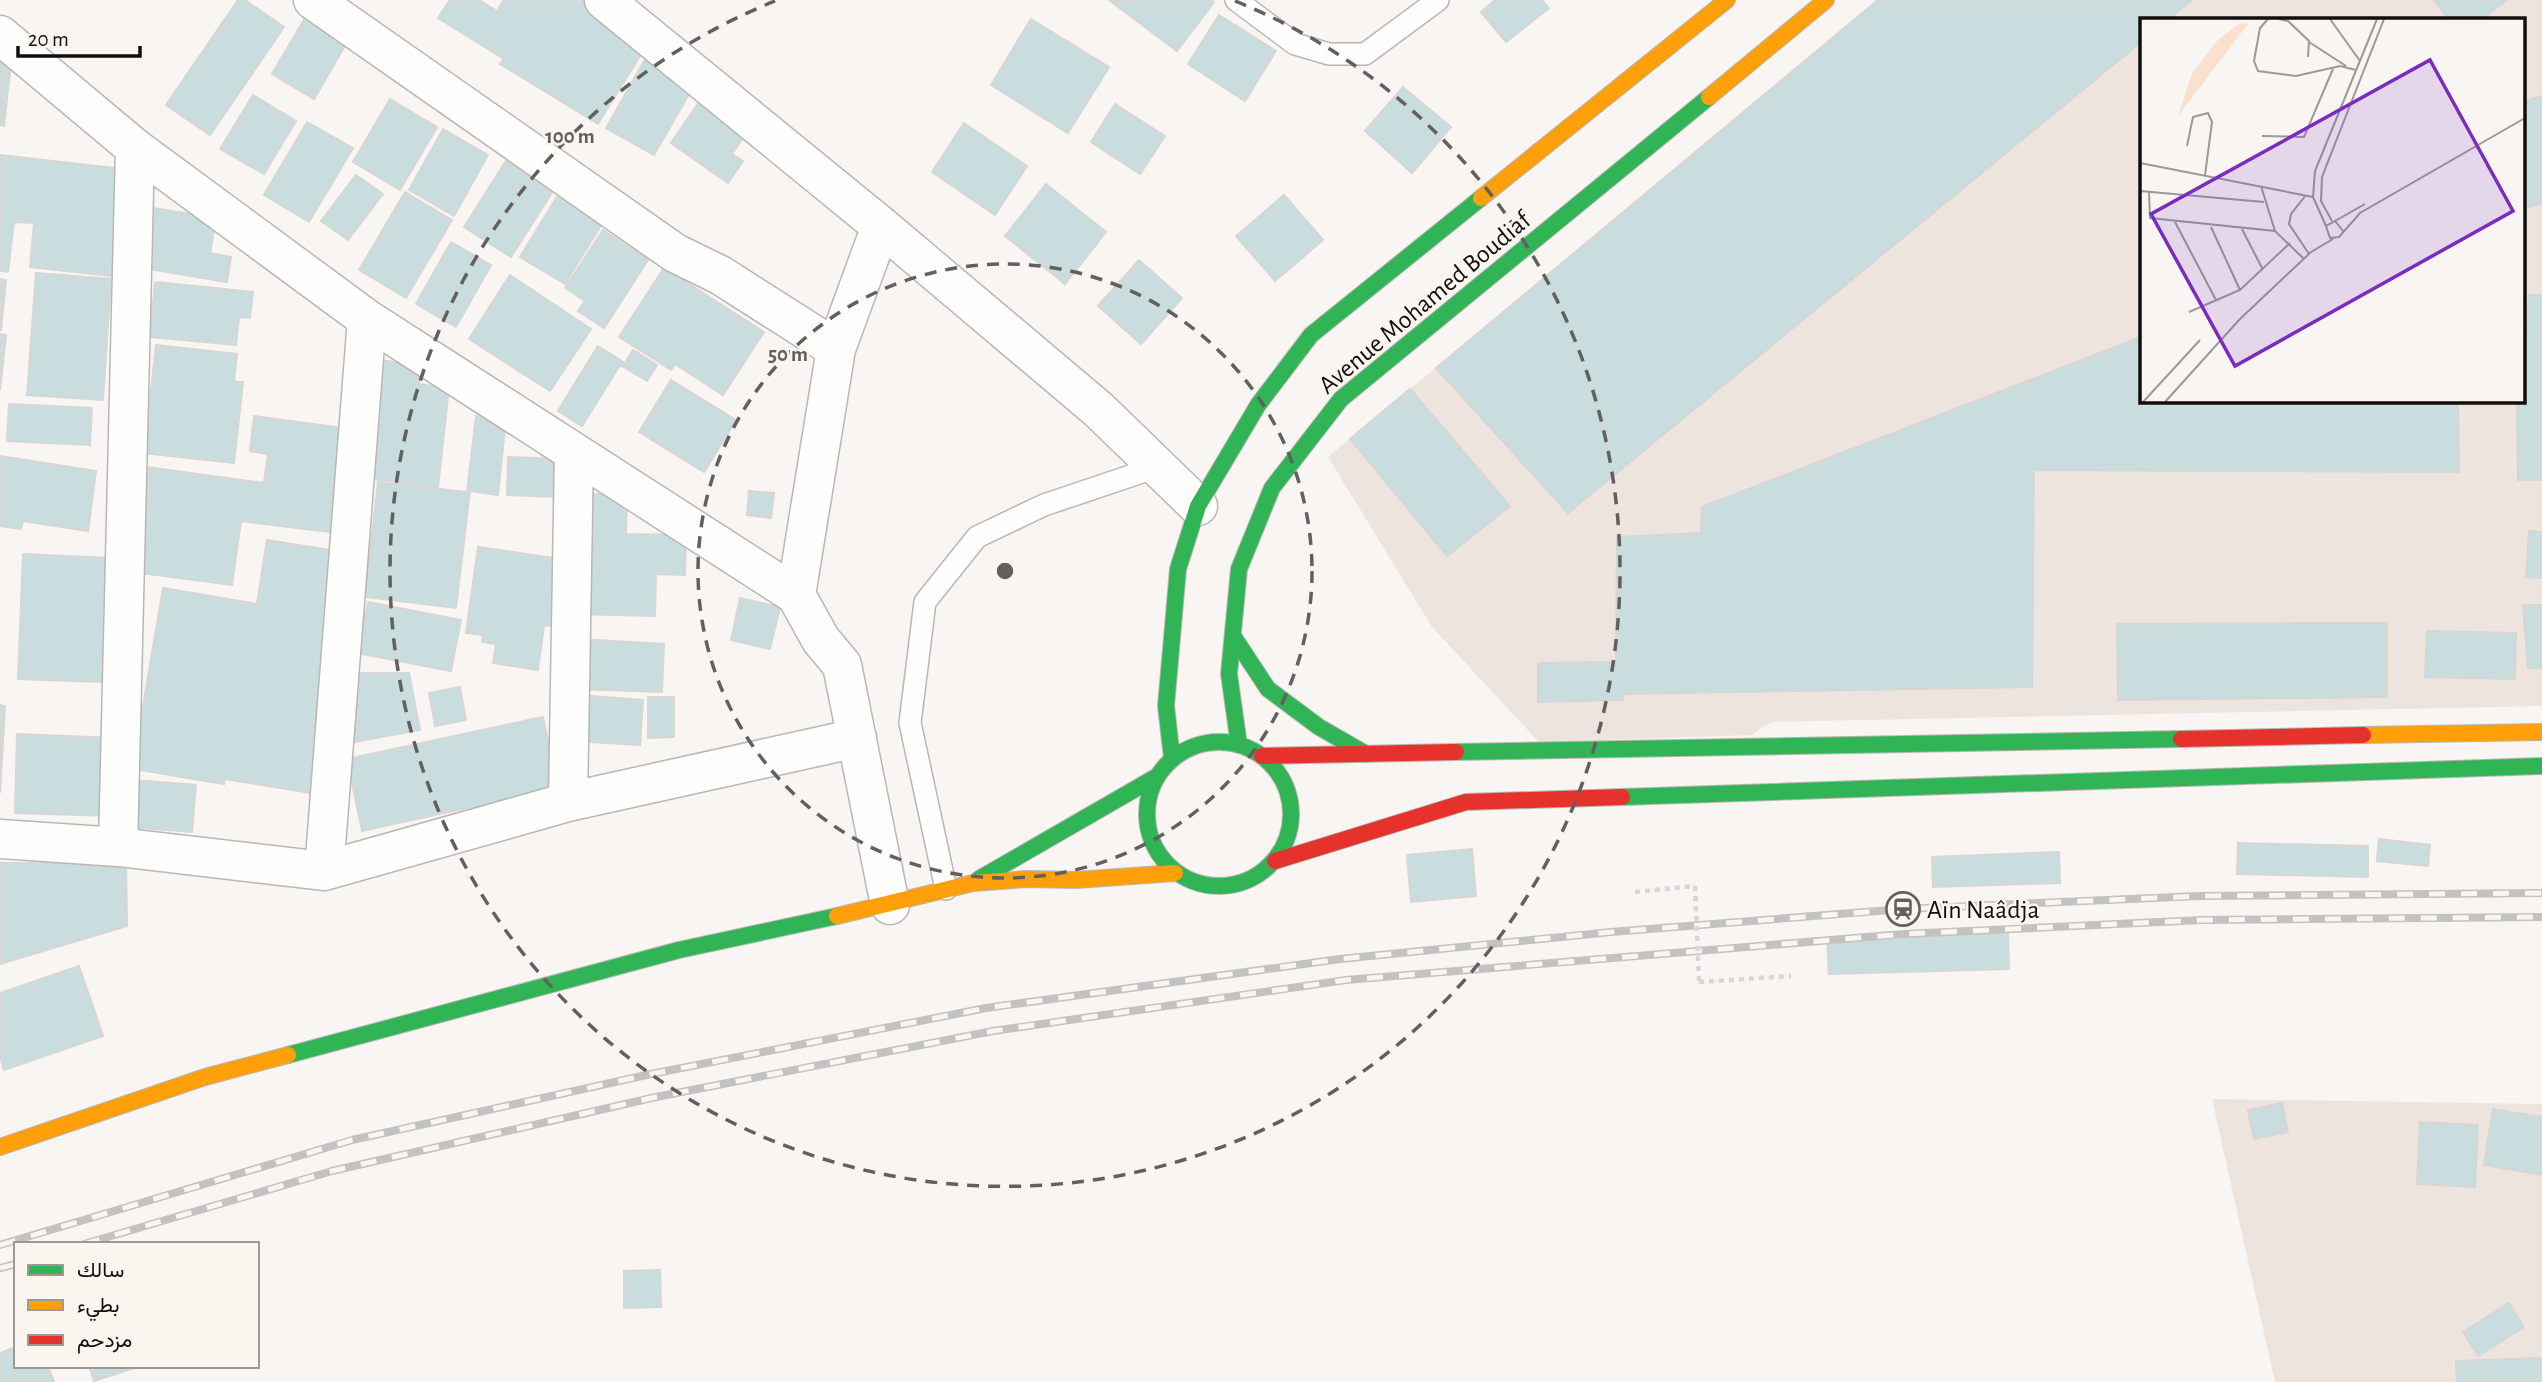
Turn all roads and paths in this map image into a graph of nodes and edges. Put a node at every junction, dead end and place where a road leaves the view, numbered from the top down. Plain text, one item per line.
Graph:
1 (313, 0) edge
2 (604, 0) edge
3 (1236, 0) edge
4 (1438, 0) edge
5 (1727, 0) edge
6 (1826, 0) edge
7 (0, 35) edge
8 (135, 148) junction
9 (881, 226) junction
10 (367, 319) junction
11 (836, 349) junction
12 (575, 453) junction
13 (1157, 467) junction
14 (1198, 506) junction
15 (796, 595) junction
16 (1233, 636) junction
17 (2542, 732) edge
18 (857, 738) junction
19 (1240, 745) junction
20 (1368, 755) junction
21 (1262, 756) junction
22 (1172, 758) junction
23 (2542, 766) edge
24 (1156, 777) junction
25 (568, 802) junction
26 (0, 839) edge
27 (118, 847) junction
28 (1275, 861) junction
29 (324, 871) junction
30 (1175, 873) junction
31 (973, 883) junction
32 (946, 889) junction
33 (1635, 891) dead end
34 (890, 905) junction
35 (1791, 976) dead end
36 (0, 1147) edge

1 - 11 street
2 - 9 street
3 - 4 lane
5 - 14 main road, Avenue Mohamed Boudiaf
6 - 16 main road, Avenue Mohamed Boudiaf
7 - 8 street
8 - 10 street
8 - 27 street
9 - 11 street
9 - 13 street
10 - 12 street
10 - 29 street
11 - 15 street
12 - 15 street
12 - 25 street
13 - 14 street
13 - 32 lane
14 - 22 main road, Avenue Mohamed Boudiaf
15 - 18 street
16 - 19 main road, Avenue Mohamed Boudiaf
16 - 20 main road
17 - 20 main road
18 - 25 street
18 - 34 street
19 - 21 main road
19 - 22 main road
20 - 21 main road
21 - 28 main road
22 - 24 main road
23 - 28 main road
24 - 30 main road
24 - 31 main road
25 - 29 street
26 - 27 street
27 - 29 street
28 - 30 main road
30 - 31 main road
31 - 32 main road
32 - 34 main road
33 - 35 path, bridge
34 - 36 main road

